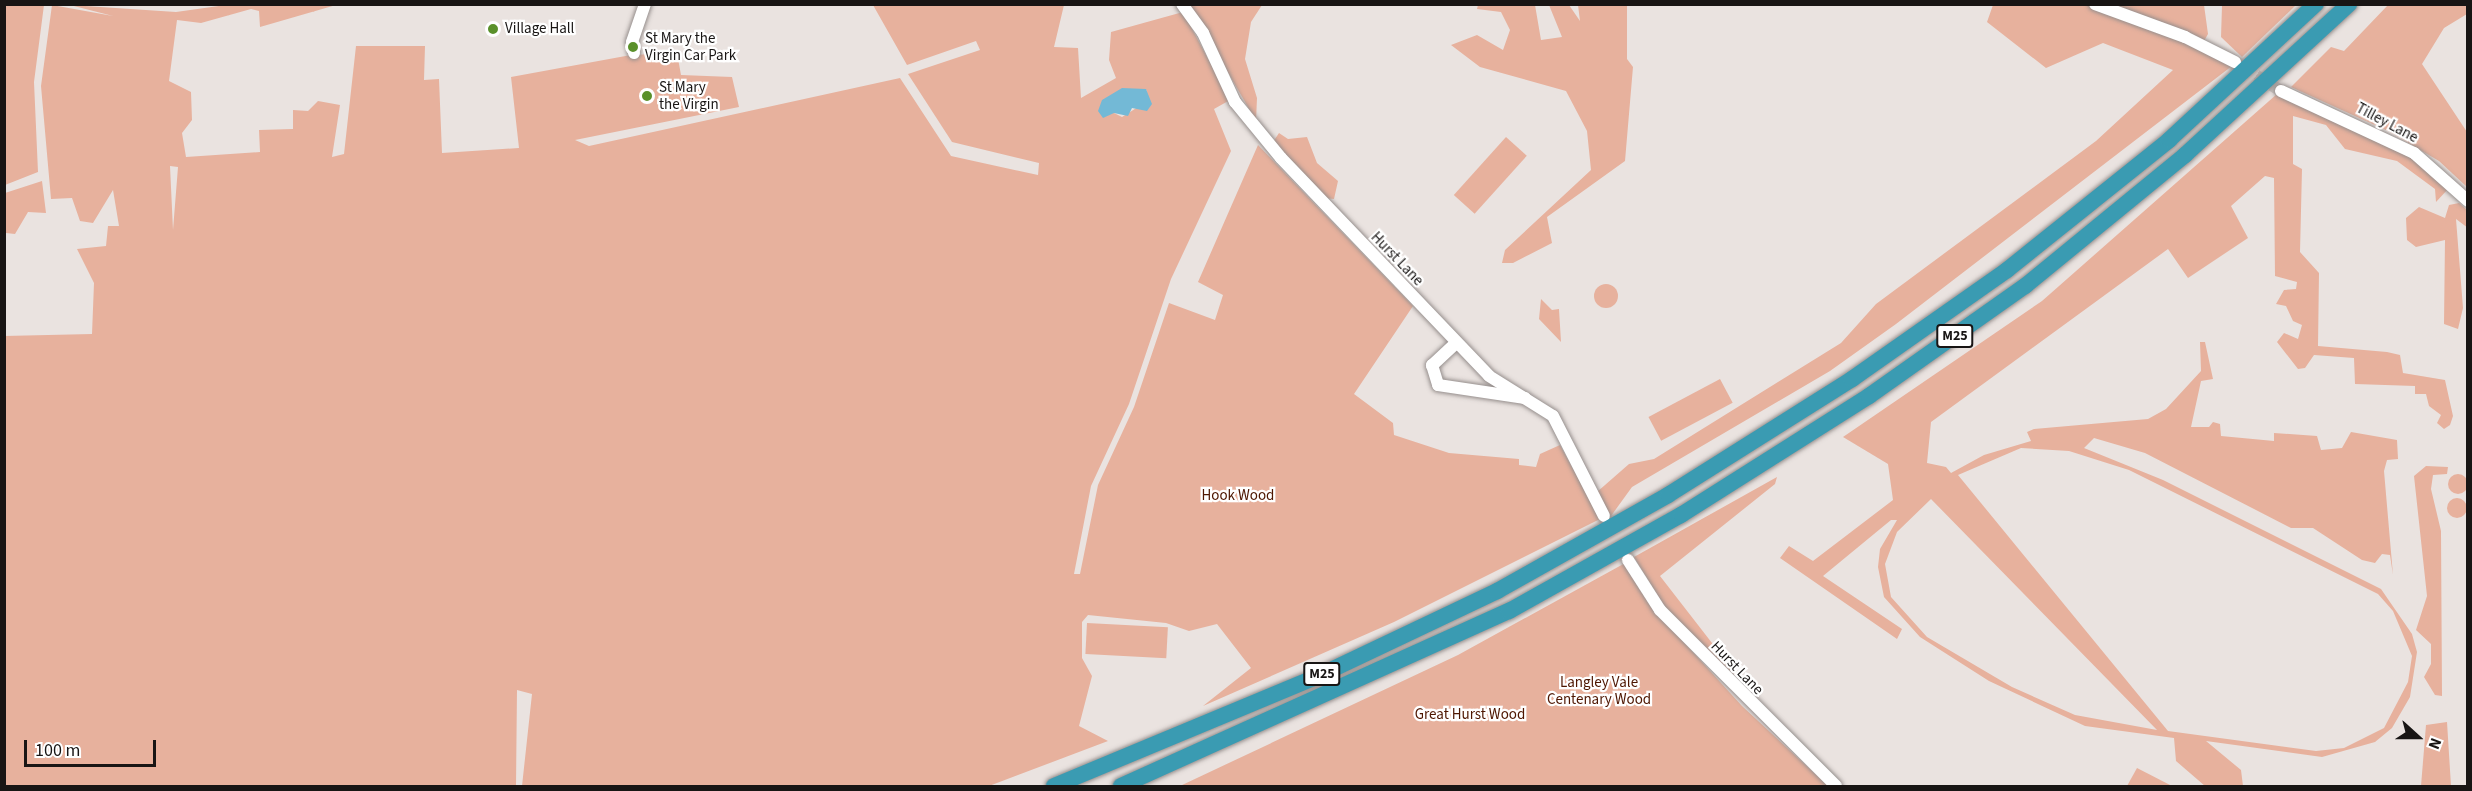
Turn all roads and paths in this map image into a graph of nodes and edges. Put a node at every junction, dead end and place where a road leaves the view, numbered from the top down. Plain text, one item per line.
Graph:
1 (645, 4) edge
2 (1182, 4) edge
3 (2094, 4) edge
4 (2316, 4) edge
5 (2349, 4) edge
6 (634, 53) dead end
7 (2235, 63) tunnel mouth
8 (2281, 91) tunnel mouth
9 (2468, 201) edge
10 (1456, 343) junction
11 (1525, 398) junction
12 (1604, 516) dead end
13 (1628, 560) dead end
14 (1054, 786) edge
15 (1121, 786) edge
16 (1836, 786) edge

1 - 6 street
2 - 10 street, Hurst Lane
3 - 7 street
4 - 14 highway, M25
5 - 15 highway, M25
8 - 9 street, Tilley Lane
10 - 11 street, Hurst Lane
10 - 11 street
11 - 12 street, Hurst Lane
13 - 16 street, Hurst Lane

